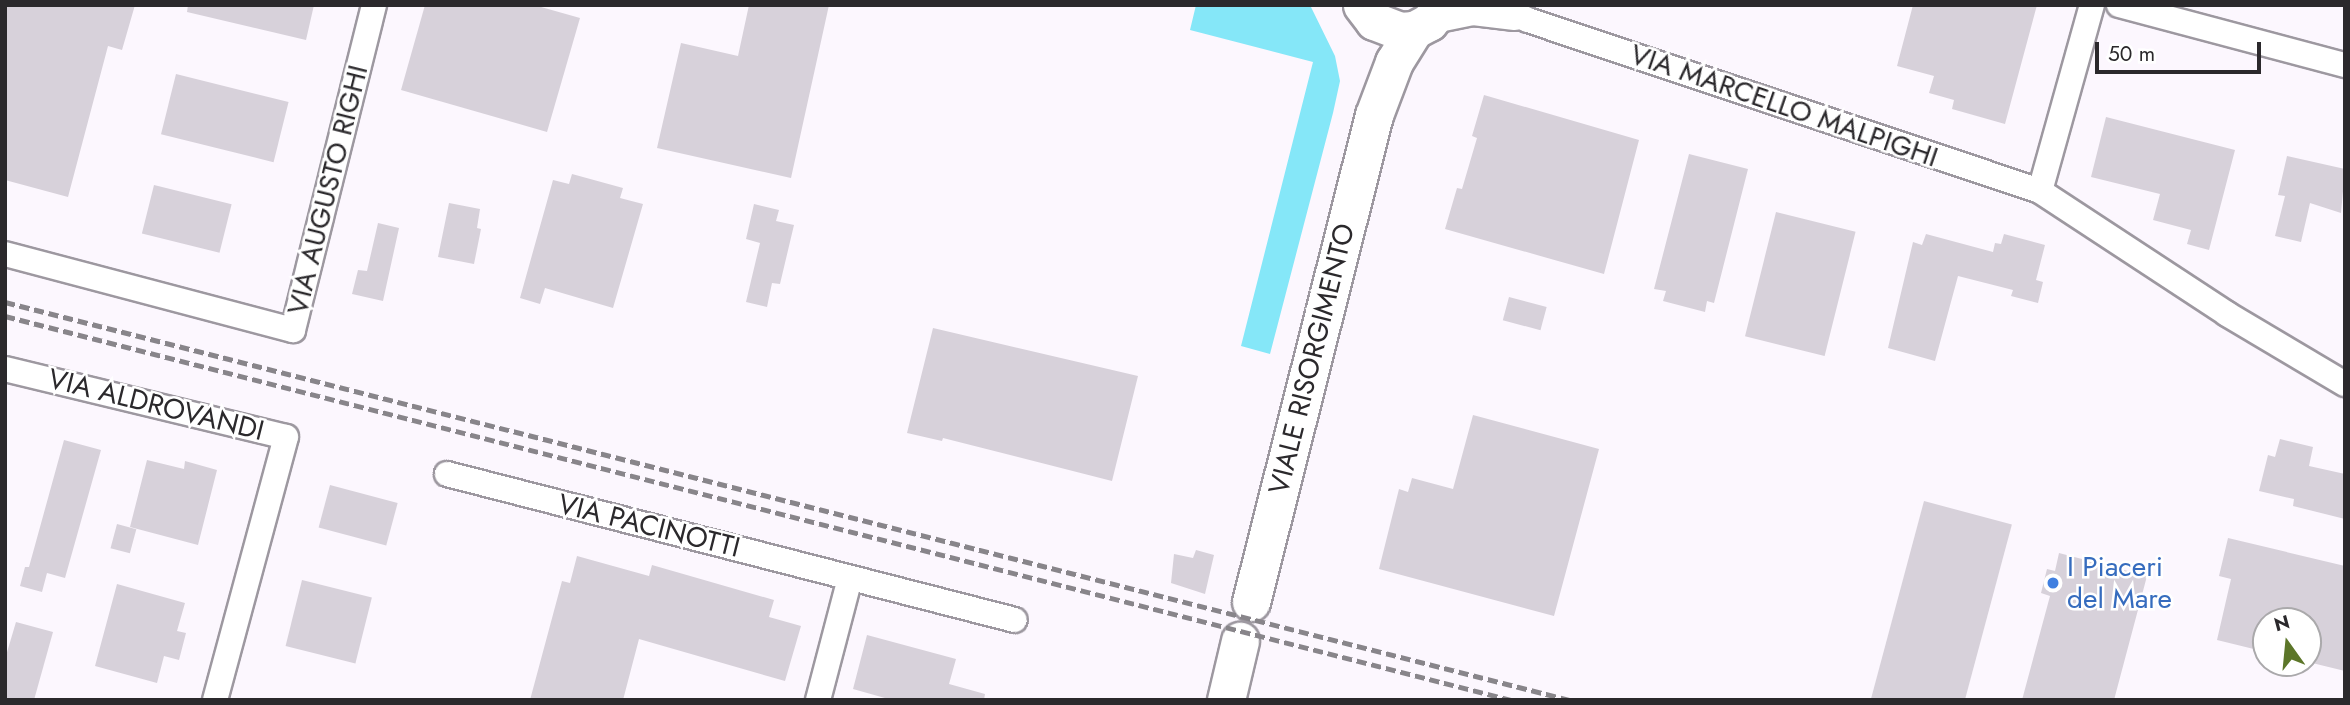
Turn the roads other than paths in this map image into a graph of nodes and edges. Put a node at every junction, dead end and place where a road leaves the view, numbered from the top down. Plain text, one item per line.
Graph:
1 (374, 5) edge
2 (1497, 5) edge
3 (2092, 5) edge
4 (2119, 5) edge
5 (1368, 13) edge
6 (1429, 19) edge
7 (1528, 20) junction
8 (2345, 65) edge
9 (1374, 115) junction
10 (2040, 191) junction
11 (5, 254) edge
12 (5, 369) edge
13 (2345, 384) edge
14 (447, 474) dead end
15 (850, 578) junction
16 (1251, 602) dead end
17 (1015, 620) dead end
18 (1240, 641) dead end
19 (215, 700) edge
20 (818, 700) edge
21 (1226, 700) edge

1 - 11 street, VIA AUGUSTO RIGHI
2 - 7 street, VIA MARCELLO MALPIGHI
3 - 10 street
4 - 8 street
5 - 6 main road, VIALE RISORGIMENTO
5 - 9 main road, VIALE RISORGIMENTO
6 - 7 street, VIA MARCELLO MALPIGHI
6 - 9 main road, VIALE RISORGIMENTO
7 - 10 street, VIA MARCELLO MALPIGHI
9 - 16 main road, VIALE RISORGIMENTO
10 - 13 street, VIA MARCELLO MALPIGHI
12 - 19 street, VIA ALDROVANDI
14 - 15 street, VIA PACINOTTI
15 - 17 street, VIA PACINOTTI
15 - 20 street
18 - 21 main road

